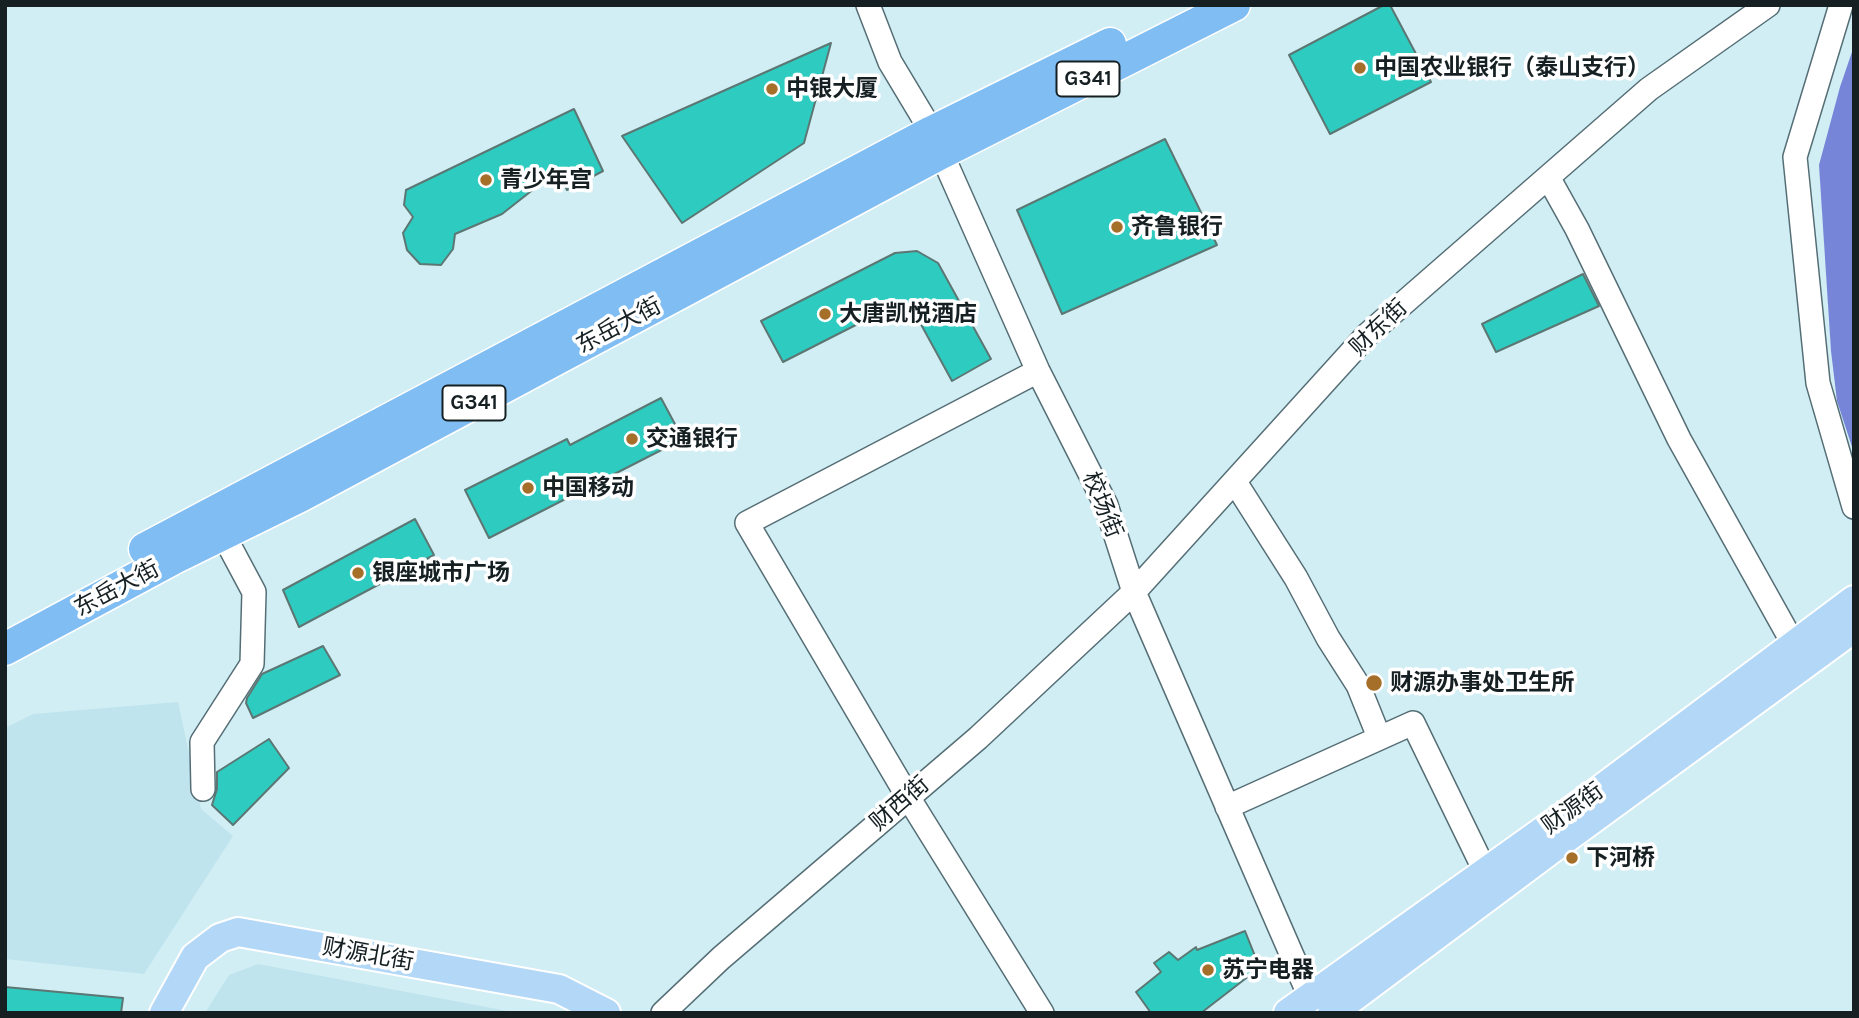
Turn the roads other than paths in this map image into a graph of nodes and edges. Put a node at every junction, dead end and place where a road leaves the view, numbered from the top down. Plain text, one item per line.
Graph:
1 (868, 5) edge
2 (1187, 5) edge
3 (1234, 5) edge
4 (1768, 5) edge
5 (1841, 5) edge
6 (937, 143) junction
7 (1548, 177) junction
8 (1038, 371) junction
9 (1235, 482) junction
10 (1854, 507) edge
11 (223, 534) junction
12 (1134, 592) junction
13 (1854, 600) edge
14 (5, 625) edge
15 (1854, 628) edge
16 (1794, 645) junction
17 (5, 649) edge
18 (1380, 737) junction
19 (202, 789) dead end
20 (908, 797) junction
21 (1227, 807) junction
22 (1485, 871) junction
23 (1312, 1009) edge
24 (164, 1013) edge
25 (606, 1013) edge
26 (663, 1013) edge
27 (1042, 1013) edge

1 - 6 street, 校场街
2 - 6 highway, 东岳大街 / G341
3 - 6 highway, 东岳大街 / G341
4 - 7 street, 财东街
5 - 10 street
6 - 8 street, 校场街
6 - 11 highway, 东岳大街 / G341
6 - 14 highway, 东岳大街 / G341
7 - 9 street, 财东街
7 - 16 street
8 - 12 street, 校场街
8 - 20 street
9 - 12 street, 财东街
9 - 18 street
11 - 17 highway, 东岳大街 / G341
11 - 19 street
12 - 20 street, 财西街
12 - 21 street, 校场街
13 - 16 main road, 财源街
15 - 23 main road, 财源街
16 - 22 main road, 财源街
18 - 21 street
18 - 22 street
20 - 26 street, 财西街
20 - 27 street
21 - 23 street, 校场街
22 - 23 main road, 财源街
24 - 25 main road, 财源北街

